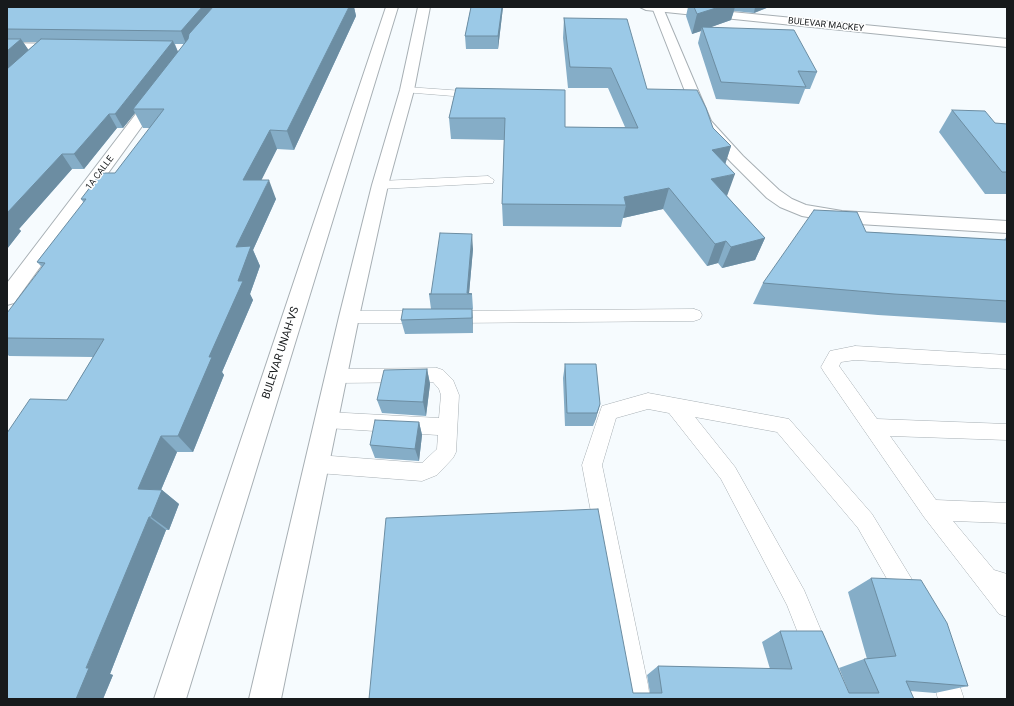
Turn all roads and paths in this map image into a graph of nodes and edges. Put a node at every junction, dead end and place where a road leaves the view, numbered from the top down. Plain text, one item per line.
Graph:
1 (392, 7) edge
2 (424, 7) edge
3 (651, 7) edge
4 (1007, 43) edge
5 (7, 47) edge
6 (46, 48) junction
7 (76, 48) edge
8 (29, 62) edge
9 (166, 85) edge
10 (406, 90) junction
11 (490, 96) edge
12 (488, 180) dead end
13 (380, 185) junction
14 (1007, 227) edge
15 (7, 298) edge
16 (694, 315) dead end
17 (349, 317) junction
18 (1007, 362) edge
19 (336, 376) junction
20 (675, 406) junction
21 (327, 420) junction
22 (448, 427) junction
23 (872, 427) junction
24 (1007, 432) edge
25 (318, 464) junction
26 (931, 510) junction
27 (1007, 513) edge
28 (997, 582) edge
29 (1007, 606) edge
30 (921, 616) edge
31 (936, 650) edge
32 (826, 670) edge
33 (170, 699) edge
34 (265, 699) edge
35 (637, 699) edge
36 (951, 699) edge

1 - 33 main road, BULEVAR UNAH-VS
2 - 10 main road
3 - 4 main road, BULEVAR MACKEY
3 - 14 main road
5 - 6 main road
6 - 7 main road
6 - 8 main road
9 - 15 main road, 1A CALLE
10 - 11 lane
10 - 13 main road
12 - 13 lane
13 - 17 main road
16 - 17 lane
17 - 19 main road
18 - 23 lane
19 - 21 main road
19 - 22 lane
20 - 30 lane
20 - 32 lane
20 - 35 lane
21 - 22 lane
21 - 25 main road
22 - 25 lane
23 - 24 lane
23 - 26 lane
25 - 34 main road
26 - 27 lane
26 - 28 lane
28 - 29 lane
31 - 36 lane

